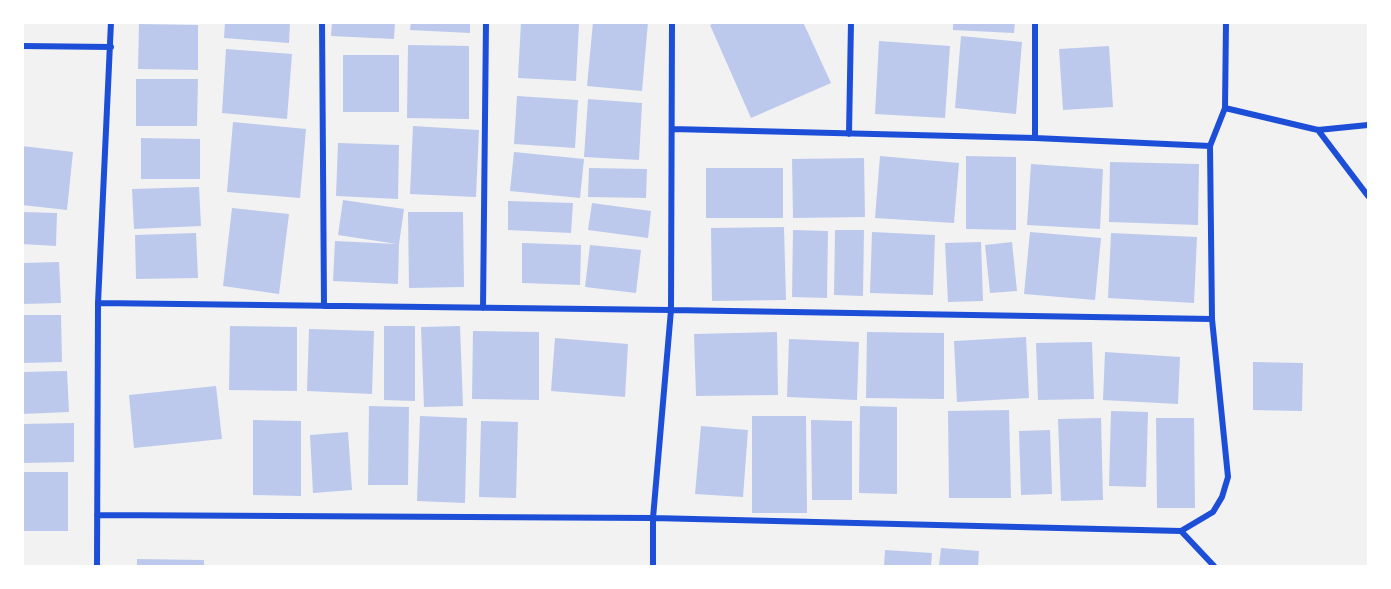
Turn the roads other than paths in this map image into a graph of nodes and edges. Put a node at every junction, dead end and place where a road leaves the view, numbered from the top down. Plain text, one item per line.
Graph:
1 (111, 22) edge
2 (322, 22) edge
3 (486, 22) edge
4 (672, 22) edge
5 (851, 22) edge
6 (1035, 22) edge
7 (1226, 22) edge
8 (22, 46) edge
9 (111, 47) junction
10 (1224, 108) junction
11 (1368, 124) edge
12 (672, 129) junction
13 (1318, 130) junction
14 (849, 134) junction
15 (1035, 138) junction
16 (1210, 146) junction
17 (1368, 196) edge
18 (98, 303) junction
19 (324, 306) junction
20 (483, 308) junction
21 (671, 310) junction
22 (1212, 319) junction
23 (97, 515) junction
24 (653, 518) junction
25 (1181, 531) junction
26 (97, 567) edge
27 (653, 567) edge
28 (1214, 567) edge

1 - 9 street
2 - 19 street
3 - 20 street
4 - 12 street
5 - 14 street
6 - 15 street
7 - 10 street
8 - 9 street
9 - 18 street
10 - 13 street
10 - 16 street
11 - 13 street
12 - 14 street
12 - 21 street
13 - 17 street
14 - 15 street
15 - 16 street
16 - 22 street
18 - 19 street
18 - 23 street
19 - 20 street
20 - 21 street
21 - 22 street
21 - 24 street
22 - 25 street
23 - 24 street
23 - 26 street
24 - 25 street
24 - 27 street
25 - 28 street

